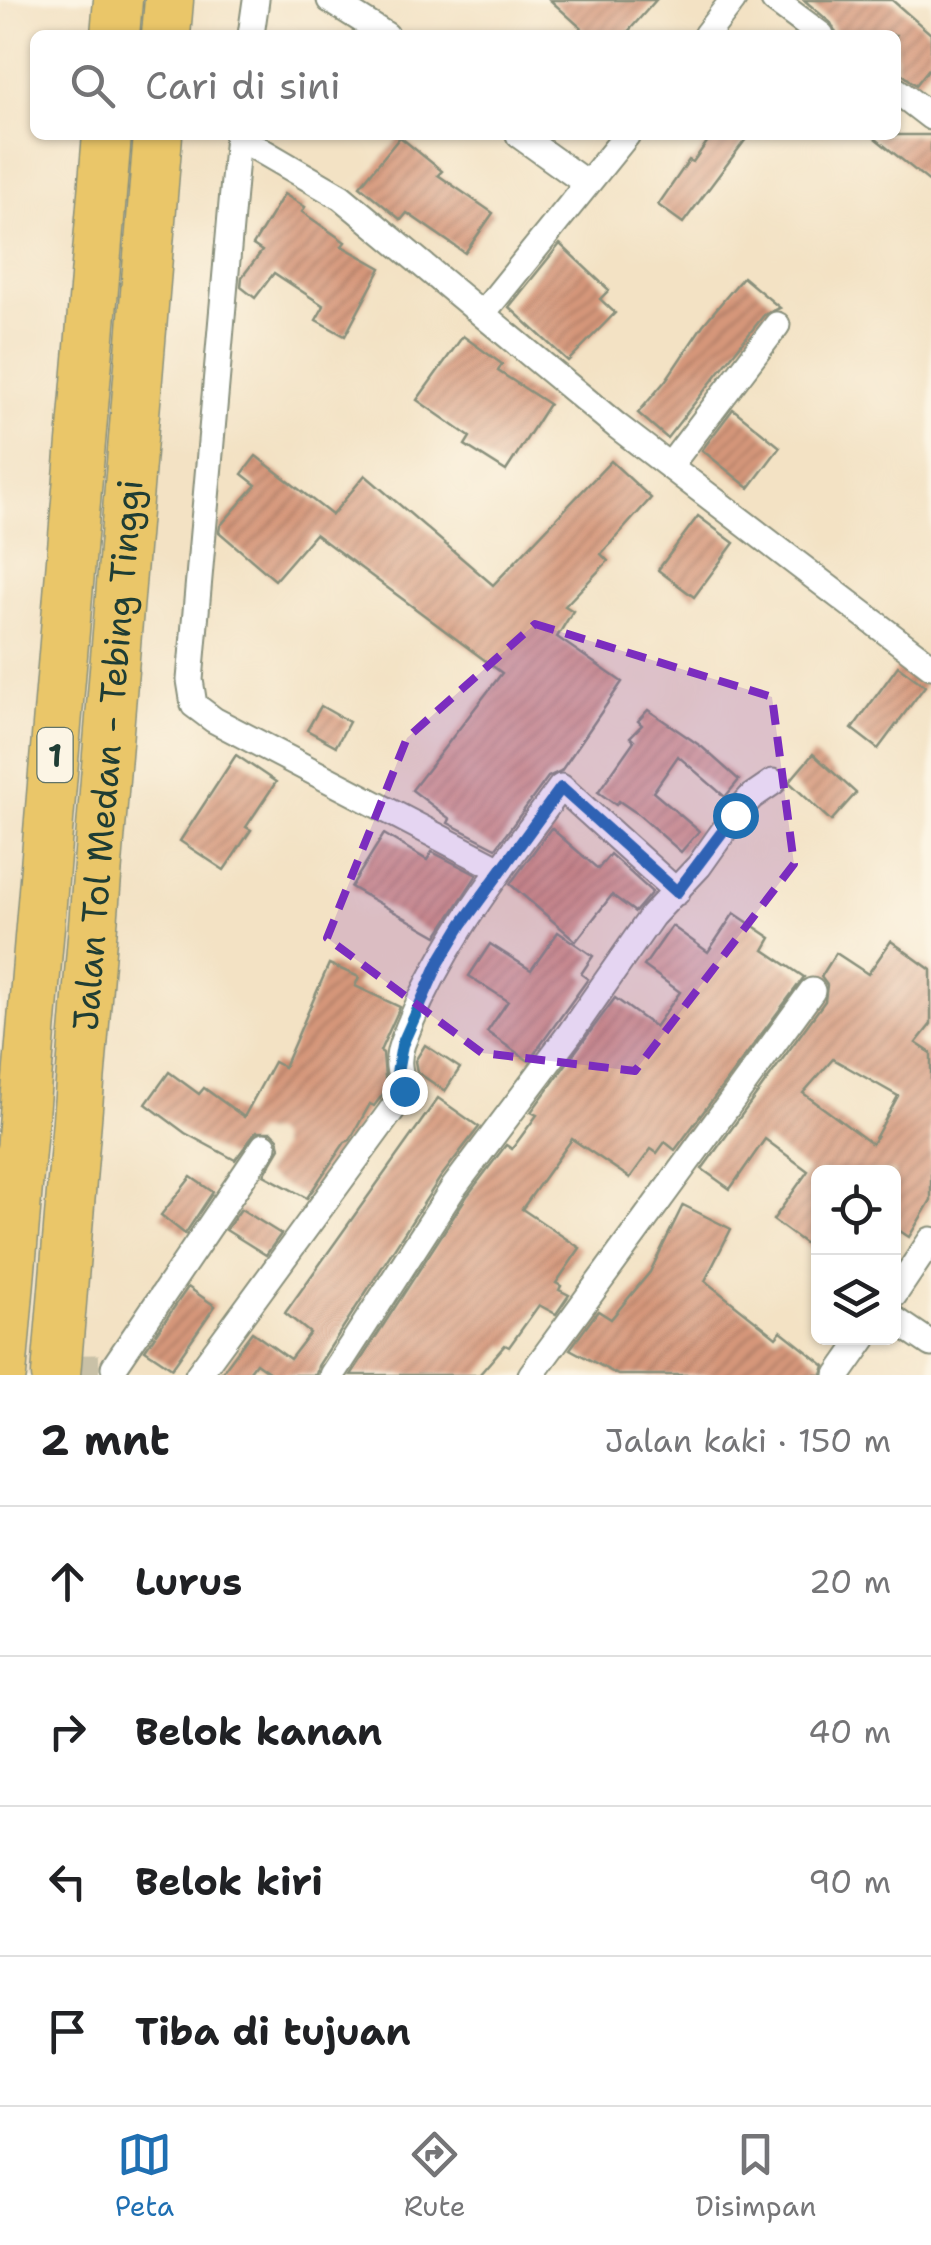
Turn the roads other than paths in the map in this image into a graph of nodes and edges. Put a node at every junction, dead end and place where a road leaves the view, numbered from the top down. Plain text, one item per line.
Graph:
1 (118, 0) edge
2 (169, 0) edge
3 (256, 0) edge
4 (330, 0) edge
5 (733, 0) edge
6 (774, 0) edge
7 (115, 30) edge
8 (166, 30) edge
9 (252, 30) edge
10 (378, 30) edge
11 (710, 30) edge
12 (815, 30) edge
13 (901, 94) edge
14 (931, 117) edge
15 (107, 140) edge
16 (158, 140) edge
17 (238, 140) edge
18 (245, 140) edge
19 (526, 140) edge
20 (622, 140) edge
21 (586, 183) junction
22 (484, 313) junction
23 (777, 325) dead end
24 (671, 464) junction
25 (931, 666) edge
26 (773, 782) dead end
27 (500, 869) junction
28 (677, 892) junction
29 (812, 991) dead end
30 (264, 1146) dead end
31 (931, 1240) edge
32 (901, 1285) edge
33 (901, 1324) edge
34 (931, 1344) edge
35 (859, 1345) edge
36 (117, 1370) edge
37 (2, 1375) edge
38 (56, 1375) edge
39 (198, 1375) edge
40 (332, 1375) edge
41 (532, 1375) edge
42 (838, 1375) edge

1 - 7 highway
2 - 8 highway
3 - 9 street
4 - 10 street
5 - 11 street
6 - 12 street
13 - 14 street
15 - 37 highway, Jalan Tol Medan - Tebing Tinggi / 1
16 - 38 highway, Jalan Tol Medan - Tebing Tinggi / 1
17 - 27 street
18 - 22 street
19 - 21 street
20 - 21 street
21 - 22 street
22 - 24 street
23 - 24 street
24 - 25 street
26 - 28 street
27 - 28 street
27 - 39 street
28 - 40 street
29 - 41 street
30 - 36 street
31 - 32 street
33 - 34 street
35 - 42 street

